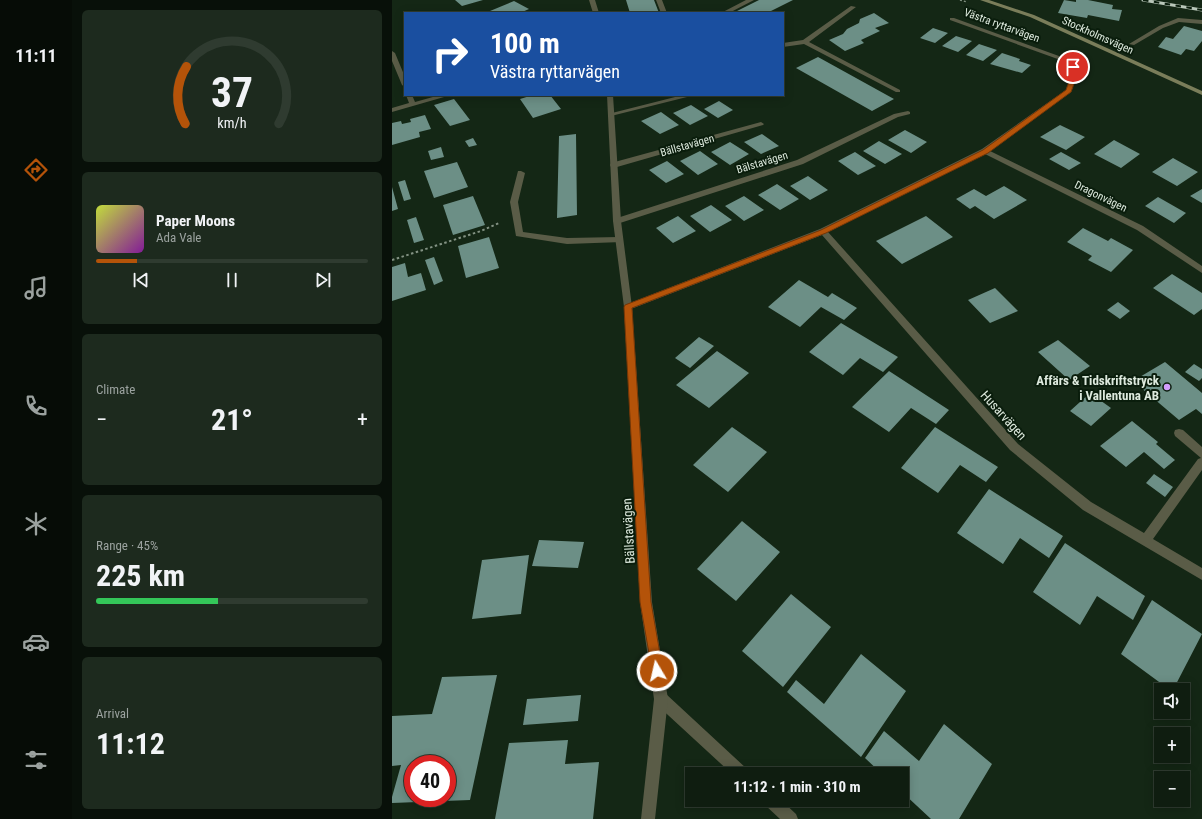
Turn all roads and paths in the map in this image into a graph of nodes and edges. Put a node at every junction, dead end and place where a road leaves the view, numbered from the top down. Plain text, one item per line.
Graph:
1 (592, 0) edge
2 (659, 0) edge
3 (751, 0) edge
4 (983, 0) edge
5 (854, 7) dead end
6 (596, 12) edge
7 (664, 12) edge
8 (726, 12) edge
9 (952, 19) dead end
10 (1202, 22) edge
11 (805, 42) junction
12 (1132, 44) dead end
13 (784, 45) edge
14 (392, 53) edge
15 (404, 83) edge
16 (898, 91) dead end
17 (1202, 93) edge
18 (409, 96) edge
19 (444, 96) edge
20 (610, 96) edge
21 (688, 96) edge
22 (413, 104) junction
23 (392, 110) edge
24 (908, 113) dead end
25 (611, 114) junction
26 (761, 124) dead end
27 (985, 151) junction
28 (614, 166) junction
29 (521, 173) dead end
30 (516, 216) junction
31 (617, 221) junction
32 (823, 231) junction
33 (620, 240) junction
34 (392, 260) edge
35 (1202, 270) edge
36 (628, 307) junction
37 (1179, 433) dead end
38 (1202, 454) edge
39 (1202, 462) edge
40 (1145, 540) junction
41 (1202, 574) edge
42 (661, 699) junction
43 (734, 767) edge
44 (778, 807) edge
45 (648, 819) edge
46 (791, 819) edge

1 - 6 street
2 - 7 street
3 - 8 street
4 - 17 main road, Stockholmsvägen
5 - 11 street
9 - 27 street, Västra ryttarvägen
10 - 12 street
11 - 13 street
11 - 16 street
14 - 15 street
18 - 22 street
19 - 22 street
20 - 25 street, Bällstavägen
21 - 25 street
22 - 23 street
24 - 31 street, Bälstavägen
25 - 28 street, Bällstavägen
26 - 28 street, Bällstavägen
27 - 32 street, Västra ryttarvägen
27 - 35 street, Dragonvägen
28 - 31 street, Bällstavägen
29 - 30 street
30 - 33 street
30 - 34 path
31 - 33 street, Bällstavägen
32 - 36 street, Västra ryttarvägen
32 - 40 street, Husarvägen
33 - 36 street, Bällstavägen
36 - 42 street, Bällstavägen
37 - 38 street
39 - 40 street
40 - 41 street, Husarvägen
42 - 43 street
42 - 45 street, Bällstavägen
44 - 46 street

